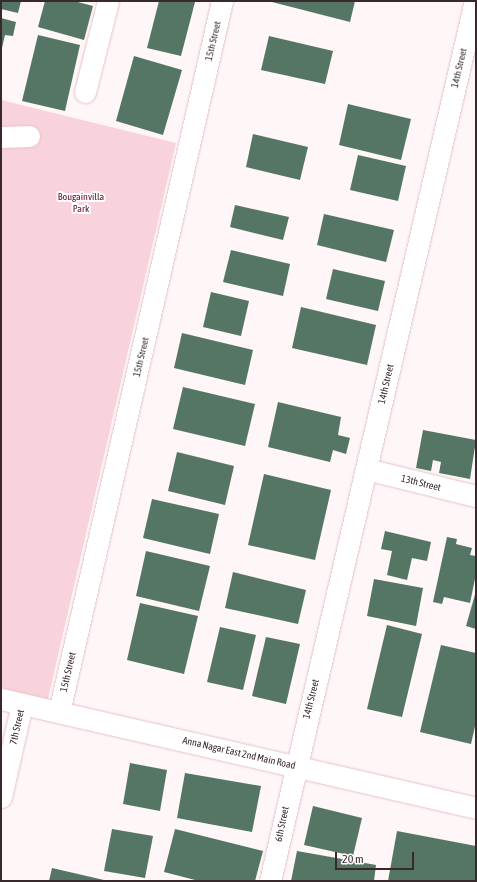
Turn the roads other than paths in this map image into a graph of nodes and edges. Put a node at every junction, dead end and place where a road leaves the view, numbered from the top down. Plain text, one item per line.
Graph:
1 (108, 1) edge
2 (222, 1) edge
3 (475, 1) edge
4 (85, 92) dead end
5 (29, 136) dead end
6 (1, 138) edge
7 (366, 469) junction
8 (476, 496) edge
9 (1, 699) edge
10 (22, 704) junction
11 (59, 712) junction
12 (295, 766) junction
13 (1, 797) edge
14 (476, 808) edge
15 (270, 881) edge

1 - 4 street
2 - 11 street, 15th Street
3 - 7 street, 14th Street
5 - 6 street
7 - 8 street, 13th Street
7 - 12 street, 14th Street
9 - 10 street, Anna Nagar East 2nd Main Road
10 - 11 street, Anna Nagar East 2nd Main Road
10 - 13 street, 7th Street
11 - 12 street, Anna Nagar East 2nd Main Road
12 - 14 street, Anna Nagar East 2nd Main Road
12 - 15 street, 6th Street

